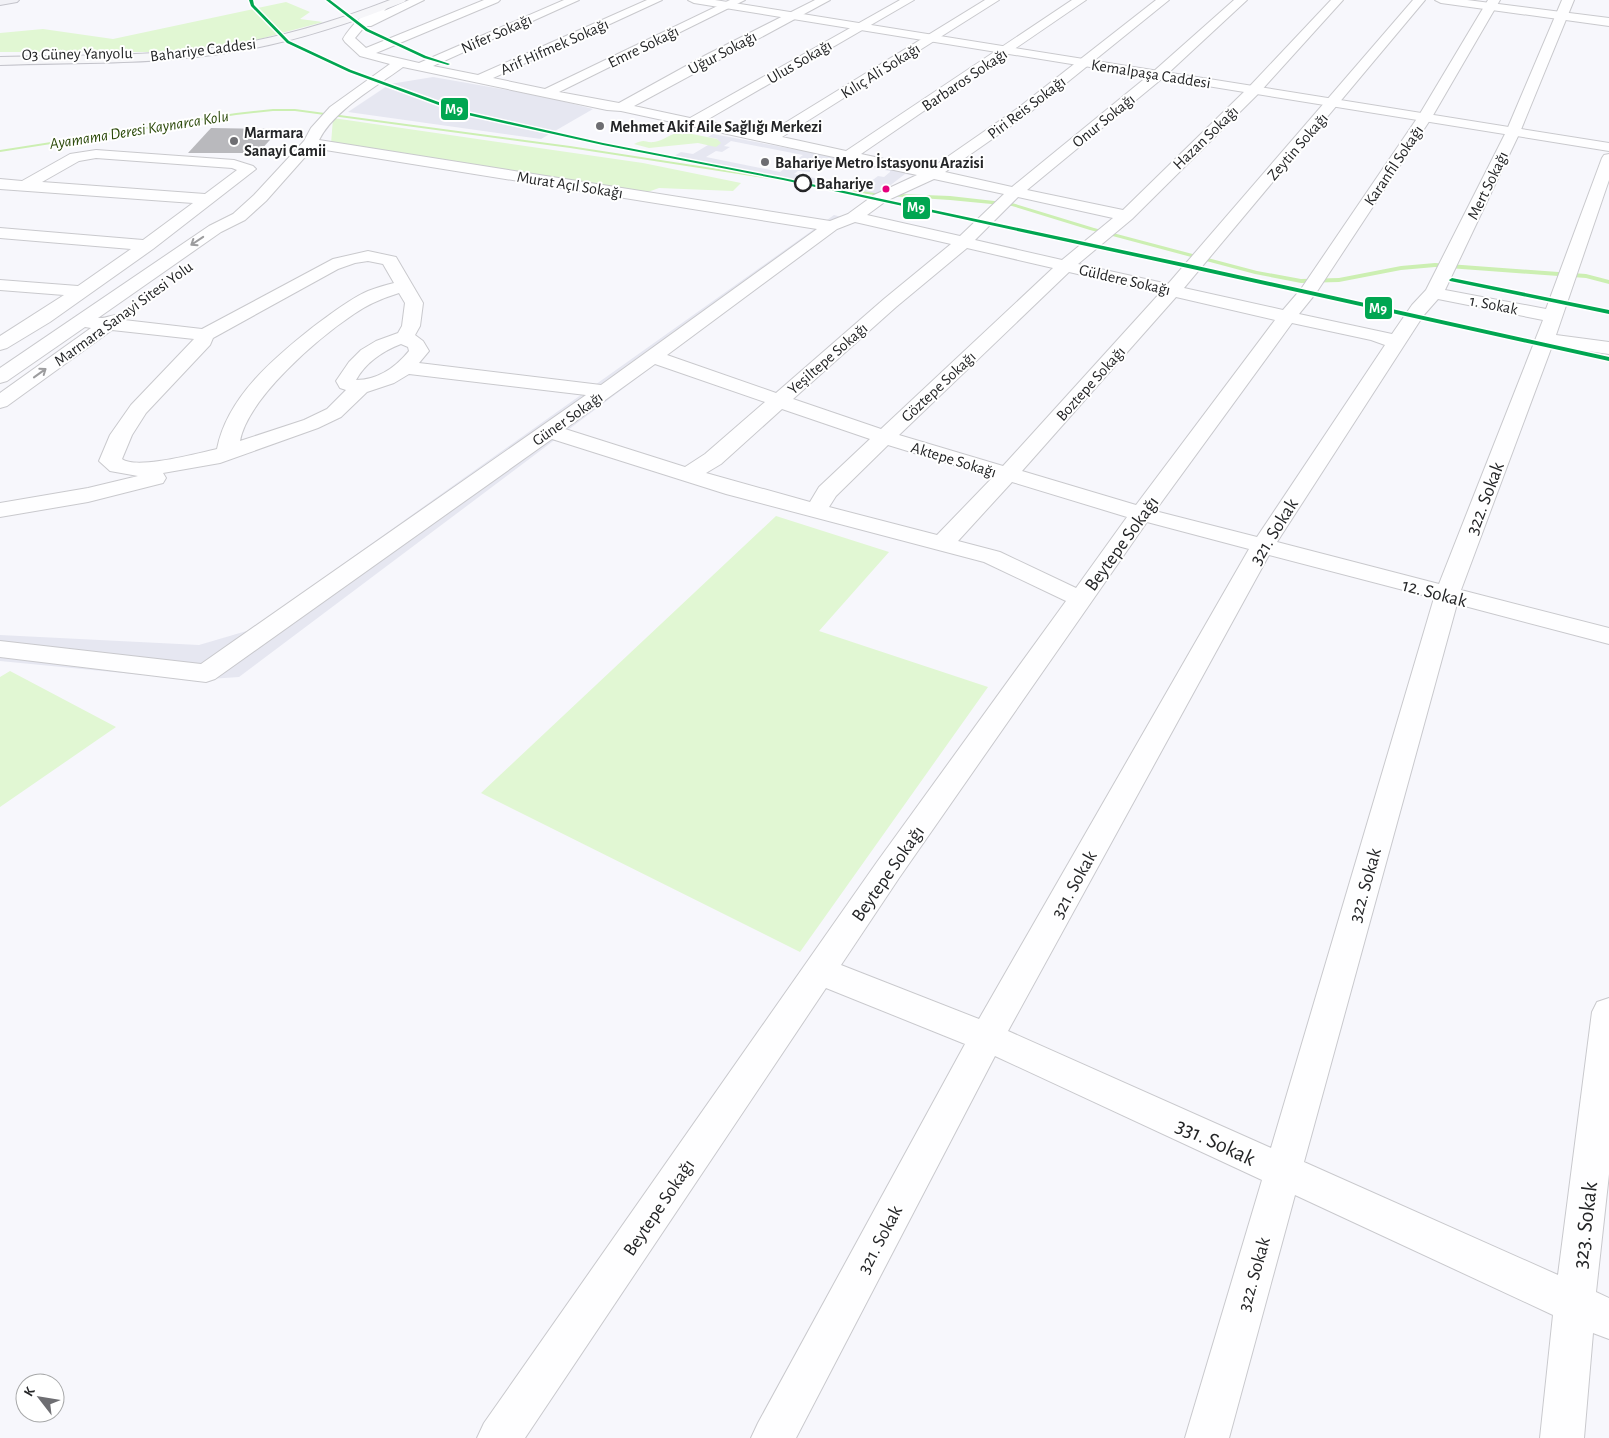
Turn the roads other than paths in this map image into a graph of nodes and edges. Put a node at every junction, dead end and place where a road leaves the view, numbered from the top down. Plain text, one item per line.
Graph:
1 (13, 0) edge
2 (400, 0) edge
3 (418, 0) edge
4 (494, 0) edge
5 (572, 0) edge
6 (656, 0) edge
7 (694, 0) edge
8 (824, 0) edge
9 (908, 0) edge
10 (993, 0) edge
11 (1080, 0) edge
12 (1163, 0) edge
13 (1241, 0) edge
14 (1337, 0) edge
15 (1419, 0) edge
16 (1441, 0) edge
17 (1568, 0) edge
18 (0, 2) edge
19 (733, 3) edge
20 (1492, 3) edge
21 (385, 4) edge
22 (792, 16) junction
23 (1561, 16) junction
24 (1609, 22) edge
25 (860, 26) junction
26 (356, 28) junction
27 (932, 38) junction
28 (1007, 50) junction
29 (364, 53) junction
30 (0, 55) edge
31 (0, 61) edge
32 (400, 62) junction
33 (1085, 63) junction
34 (420, 67) junction
35 (1159, 74) junction
36 (480, 79) junction
37 (1254, 90) junction
38 (547, 93) junction
39 (1334, 103) junction
40 (621, 107) junction
41 (1425, 117) junction
42 (691, 123) junction
43 (1513, 132) junction
44 (768, 140) junction
45 (310, 143) junction
46 (1609, 147) edge
47 (847, 157) junction
48 (1609, 158) edge
49 (934, 174) junction
50 (0, 184) edge
51 (24, 186) junction
52 (207, 199) junction
53 (1007, 200) junction
54 (1126, 216) junction
55 (239, 217) junction
56 (854, 217) junction
57 (831, 226) junction
58 (0, 233) edge
59 (965, 241) junction
60 (146, 245) junction
61 (1065, 266) junction
62 (0, 285) edge
63 (404, 285) junction
64 (1172, 290) junction
65 (78, 292) junction
66 (1434, 293) junction
67 (1287, 317) junction
68 (79, 321) junction
69 (109, 324) junction
70 (1549, 328) junction
71 (205, 335) junction
72 (404, 338) junction
73 (1396, 342) junction
74 (0, 344) edge
75 (1609, 348) edge
76 (651, 356) junction
77 (406, 365) junction
78 (0, 377) edge
79 (360, 388) junction
80 (605, 391) junction
81 (780, 399) junction
82 (0, 402) edge
83 (549, 431) junction
84 (884, 437) junction
85 (227, 453) junction
86 (689, 474) junction
87 (1007, 475) junction
88 (0, 510) edge
89 (816, 510) junction
90 (1141, 514) junction
91 (943, 544) junction
92 (1263, 545) junction
93 (1447, 595) junction
94 (1081, 599) junction
95 (1609, 636) edge
96 (0, 649) edge
97 (820, 971) junction
98 (1609, 1012) edge
99 (988, 1037) junction
100 (1283, 1172) junction
101 (1575, 1303) junction
102 (1609, 1319) edge
103 (500, 1438) edge
104 (773, 1438) edge
105 (1206, 1438) edge
106 (1562, 1438) edge

1 - 18 highway
2 - 21 main road, Bahariye Caddesi
3 - 26 street
4 - 29 street
5 - 34 street, Nifer Sokağı
6 - 36 street, Arif Hifmek Sokağı
7 - 19 street, Kemalpaşa Caddesi
8 - 22 street, Uğur Sokağı
9 - 25 street, Ulus Sokağı
10 - 27 street, Kılıç Ali Sokağı
11 - 28 street, Barbaros Sokağı
12 - 33 street, Piri Reis Sokağı
13 - 35 street, Onur Sokağı
14 - 37 street, Hazan Sokağı
15 - 39 street, Zeytin Sokağı
16 - 20 street
17 - 23 street, Mert Sokağı
19 - 22 street, Kemalpaşa Caddesi
19 - 38 street, Emre Sokağı
20 - 23 street
20 - 41 street, Karanfil Sokağı
21 - 26 street
21 - 30 main road, O3 Güney Yanyolu
21 - 31 main road, Bahariye Caddesi
22 - 25 street, Kemalpaşa Caddesi
22 - 40 street, Uğur Sokağı
23 - 24 street
23 - 43 street, Mert Sokağı
25 - 27 street, Kemalpaşa Caddesi
25 - 42 street, Ulus Sokağı
26 - 29 street
27 - 28 street, Kemalpaşa Caddesi
27 - 44 street, Kılıç Ali Sokağı
28 - 33 street, Kemalpaşa Caddesi
28 - 47 street, Barbaros Sokağı
29 - 32 street
32 - 34 street
32 - 45 street, Marmara Sanayi Sitesi Yolu
33 - 35 street, Kemalpaşa Caddesi
33 - 49 street, Piri Reis Sokağı
34 - 36 street
35 - 37 street, Kemalpaşa Caddesi
35 - 53 street, Onur Sokağı
36 - 38 street
37 - 39 street, Kemalpaşa Caddesi
37 - 54 street, Hazan Sokağı
38 - 40 street
39 - 41 street, Kemalpaşa Caddesi
39 - 64 street, Zeytin Sokağı
40 - 42 street
41 - 43 street, Kemalpaşa Caddesi
41 - 67 street, Karanfil Sokağı
42 - 44 street
43 - 46 street, Kemalpaşa Caddesi
43 - 66 street, Mert Sokağı
44 - 47 street
45 - 55 street, Marmara Sanayi Sitesi Yolu
45 - 57 street, Murat Açıl Sokağı
47 - 49 street
48 - 70 street, 322. Sokak
49 - 53 street
49 - 56 street, Güner Sokağı
50 - 51 street
51 - 52 street
51 - 52 street
52 - 60 street
53 - 54 street
53 - 59 street, Onur Sokağı
54 - 61 street, Hazan Sokağı
55 -> 68 street, Marmara Sanayi Sitesi Yolu
55 - 69 street, Marmara Sanayi Sitesi Yolu
56 - 57 street, Güner Sokağı
56 - 59 street, Güldere Sokağı
57 - 76 street, Güner Sokağı
58 - 60 street
59 - 61 street, Güldere Sokağı
59 - 81 street, Yeşiltepe Sokağı
60 - 65 street
61 - 64 street, Güldere Sokağı
61 - 84 street, Göztepe Sokağı
62 - 65 street
63 - 71 street
63 - 72 street
63 - 85 street
64 - 67 street, Güldere Sokağı
64 - 87 street, Boztepe Sokağı
65 - 74 street
66 - 70 street, 1. Sokak
66 - 73 street, Mert Sokağı
67 - 73 street, Güldere Sokağı
67 - 90 street, Beytepe Sokağı
68 - 69 street
68 - 78 street, Marmara Sanayi Sitesi Yolu
69 - 71 street
82 -> 69 street, Marmara Sanayi Sitesi Yolu
70 - 75 street, 1. Sokak
70 - 93 street, 322. Sokak
71 - 85 street
72 - 77 street
72 - 79 street
73 - 92 street, 321. Sokak
76 - 80 street, Güner Sokağı
76 - 81 street, Aktepe Sokağı
77 - 79 street
77 - 80 street
79 - 85 street
80 - 83 street, Güner Sokağı
81 - 84 street, Aktepe Sokağı
81 - 86 street, Yeşiltepe Sokağı
83 - 86 street
83 - 96 street, Güner Sokağı
84 - 87 street, Aktepe Sokağı
84 - 89 street, Göztepe Sokağı
85 - 88 street
86 - 89 street
87 - 90 street, Aktepe Sokağı
87 - 91 street, Boztepe Sokağı
89 - 91 street
90 - 92 street, Aktepe Sokağı
90 - 94 street, Beytepe Sokağı
91 - 94 street
92 - 93 street, 12. Sokak
92 - 99 street, 321. Sokak
93 - 95 street, 12. Sokak
93 - 100 street, 322. Sokak
94 - 97 street, Beytepe Sokağı
97 - 99 street, 331. Sokak
97 - 103 street, Beytepe Sokağı
98 - 101 street, 323. Sokak
99 - 100 street, 331. Sokak
99 - 104 street, 321. Sokak
100 - 101 street, 331. Sokak
100 - 105 street, 322. Sokak
101 - 102 street, 331. Sokak
101 - 106 street, 323. Sokak

